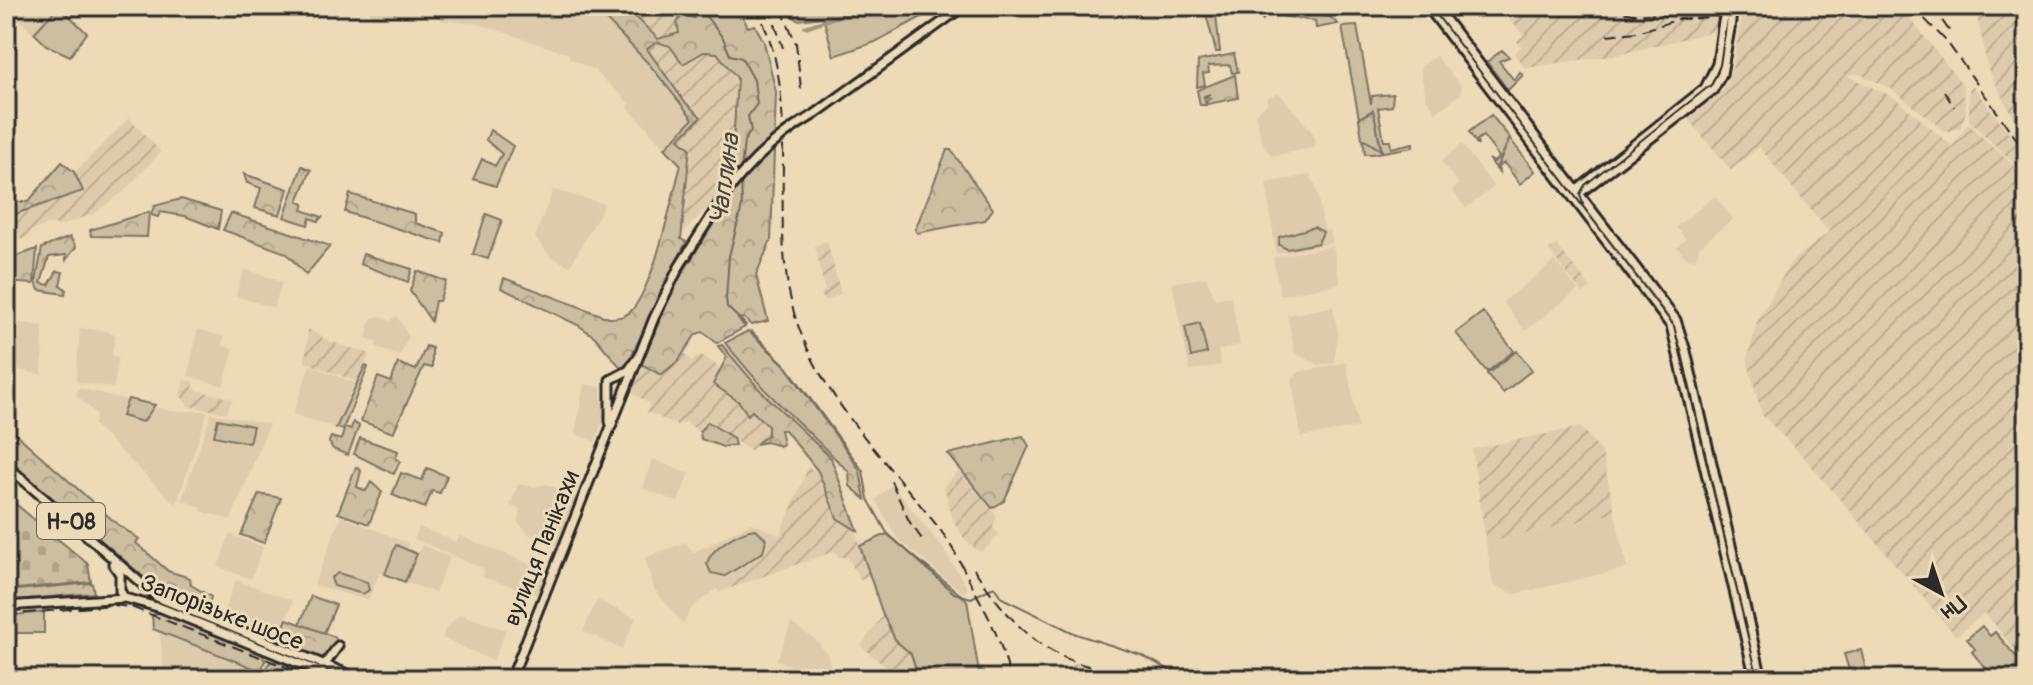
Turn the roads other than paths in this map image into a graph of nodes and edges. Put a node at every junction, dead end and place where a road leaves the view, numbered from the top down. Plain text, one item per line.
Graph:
1 (964, 6) edge
2 (1427, 6) edge
3 (1435, 6) edge
4 (1729, 9) edge
5 (1542, 150) junction
6 (1577, 193) junction
7 (643, 345) junction
8 (622, 374) junction
9 (610, 385) junction
10 (628, 386) junction
11 (609, 432) junction
12 (6, 468) edge
13 (48, 505) junction
14 (136, 580) junction
15 (120, 585) junction
16 (98, 597) junction
17 (127, 598) junction
18 (6, 606) edge
19 (325, 670) junction
20 (338, 679) edge
21 (360, 679) edge
22 (511, 679) edge
23 (1755, 679) edge
24 (1762, 679) edge

1 - 7 main road, bridge
2 - 5 main road
3 - 5 main road
4 - 6 main road, bridge
5 - 6 main road
6 - 23 main road
6 - 24 main road
7 - 8 main road
7 - 10 main road, вулиця Панікахи
8 - 9 main road
8 - 10 main road
9 - 10 main road
9 - 11 main road, вулиця Панікахи
10 - 11 main road, вулиця Панікахи
11 - 22 main road, вулиця Панікахи
12 - 13 main road, Запорізьке шосе / Н-08
13 - 14 main road, Запорізьке шосе / Н-08
13 - 15 main road, Запорізьке шосе / Н-08
14 - 15 main road
14 - 17 main road
14 - 19 main road, Запорізьке шосе / Н-08
15 - 16 main road
15 - 17 main road, Запорізьке шосе / Н-08
16 - 17 main road
16 - 18 main road
17 - 19 main road, Запорізьке шосе / Н-08
19 - 20 main road, Запорізьке шосе / Н-08
19 - 21 main road, Запорізьке шосе / Н-08

